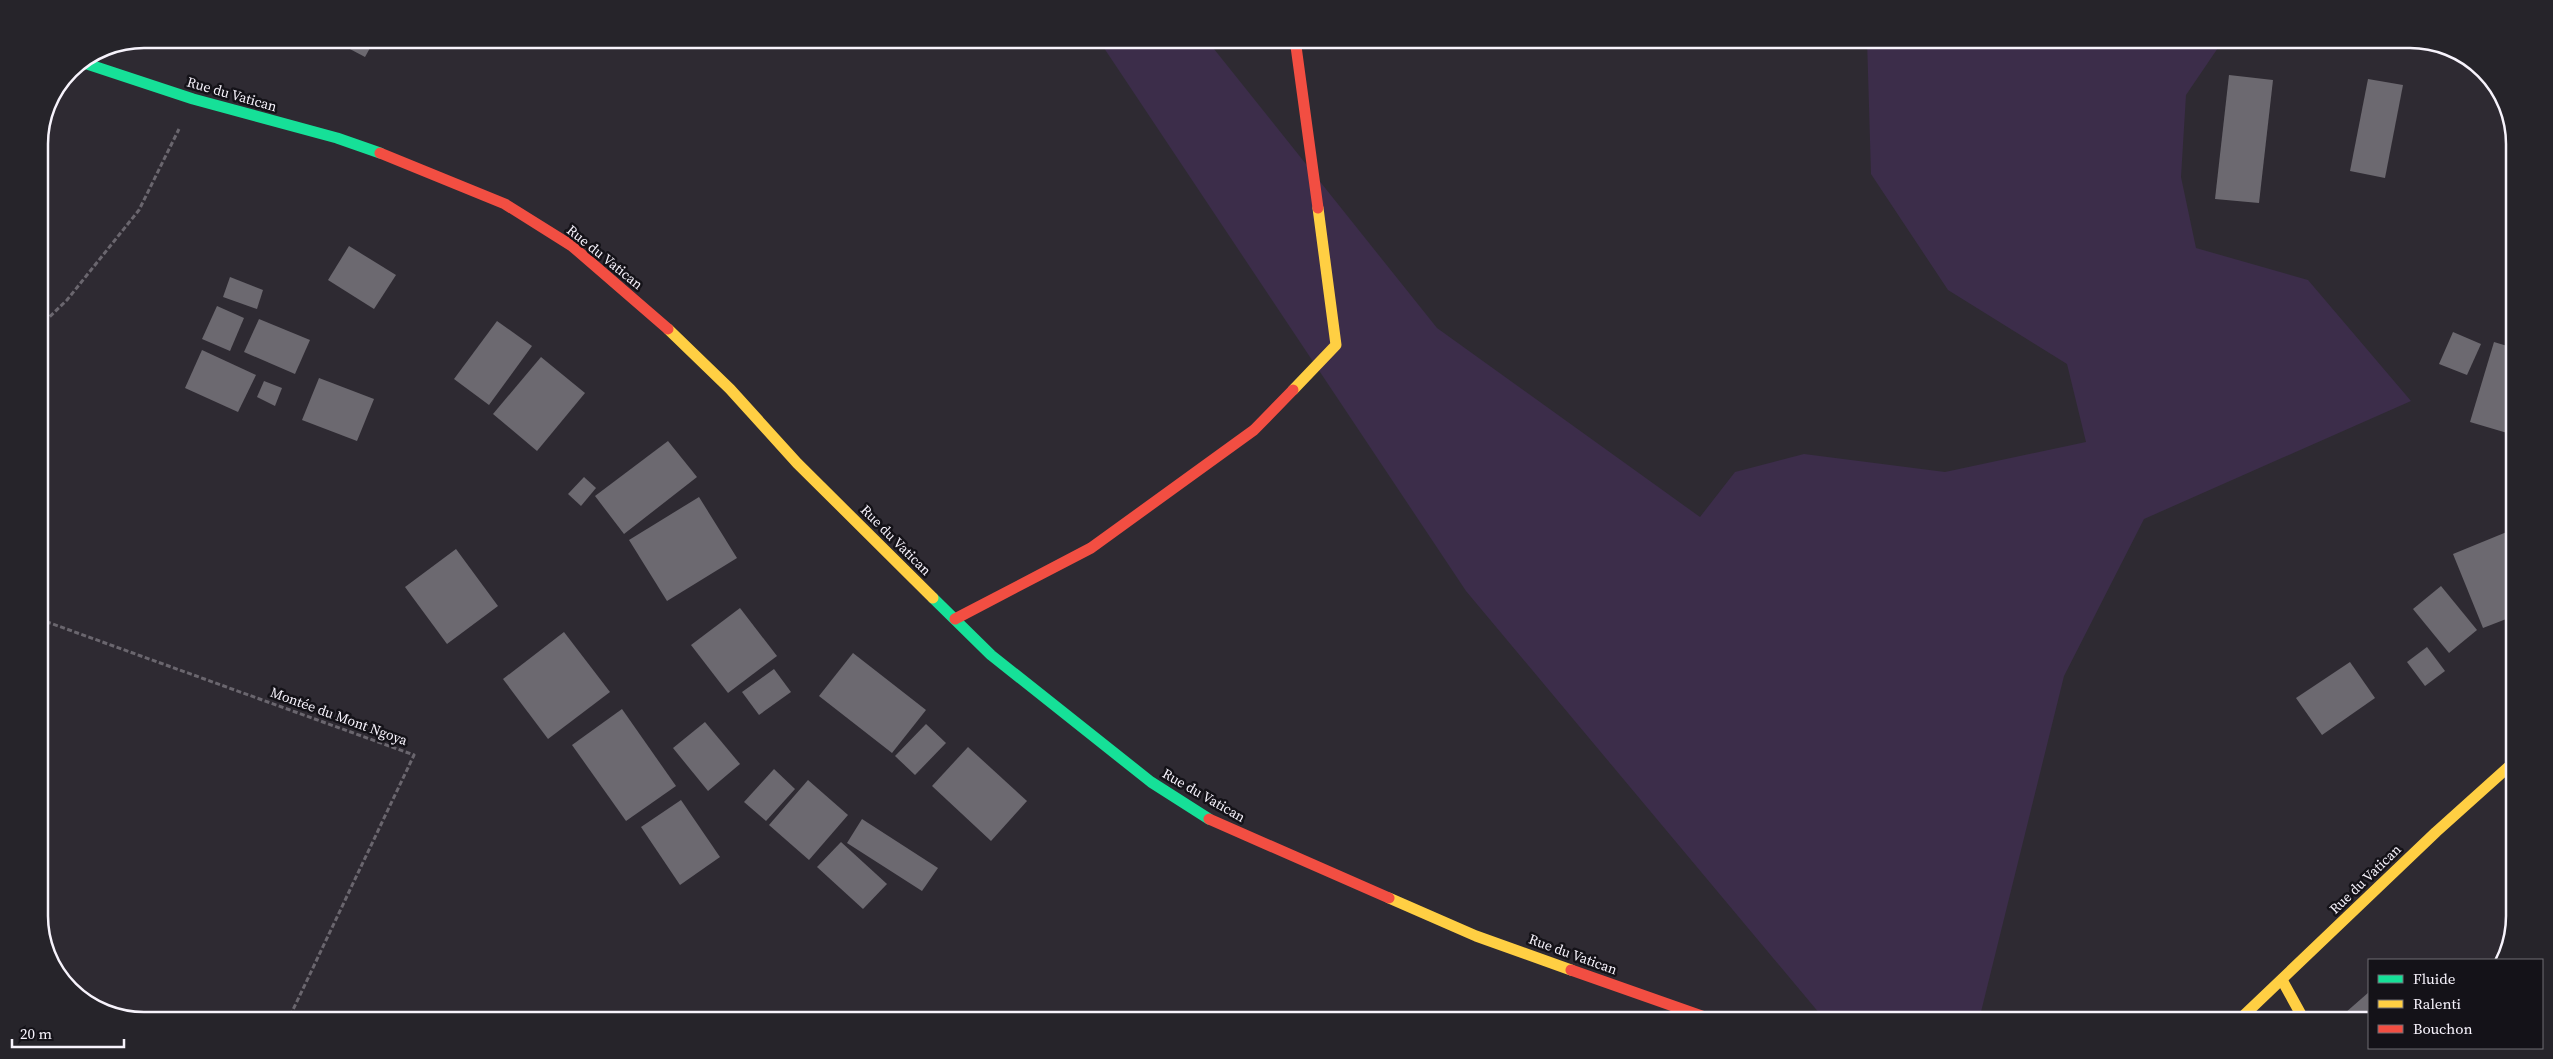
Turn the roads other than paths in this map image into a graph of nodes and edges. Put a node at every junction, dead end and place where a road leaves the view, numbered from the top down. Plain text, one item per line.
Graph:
1 (1296, 48) edge
2 (89, 65) edge
3 (954, 619) junction
4 (2506, 769) edge
5 (2282, 980) junction
6 (1690, 1012) edge
7 (2248, 1012) edge
8 (2300, 1012) edge

1 - 3 street
2 - 3 street, Rue du Vatican
3 - 6 street, Rue du Vatican
4 - 5 street, Rue du Vatican
5 - 7 street, Rue du Vatican
5 - 8 street

